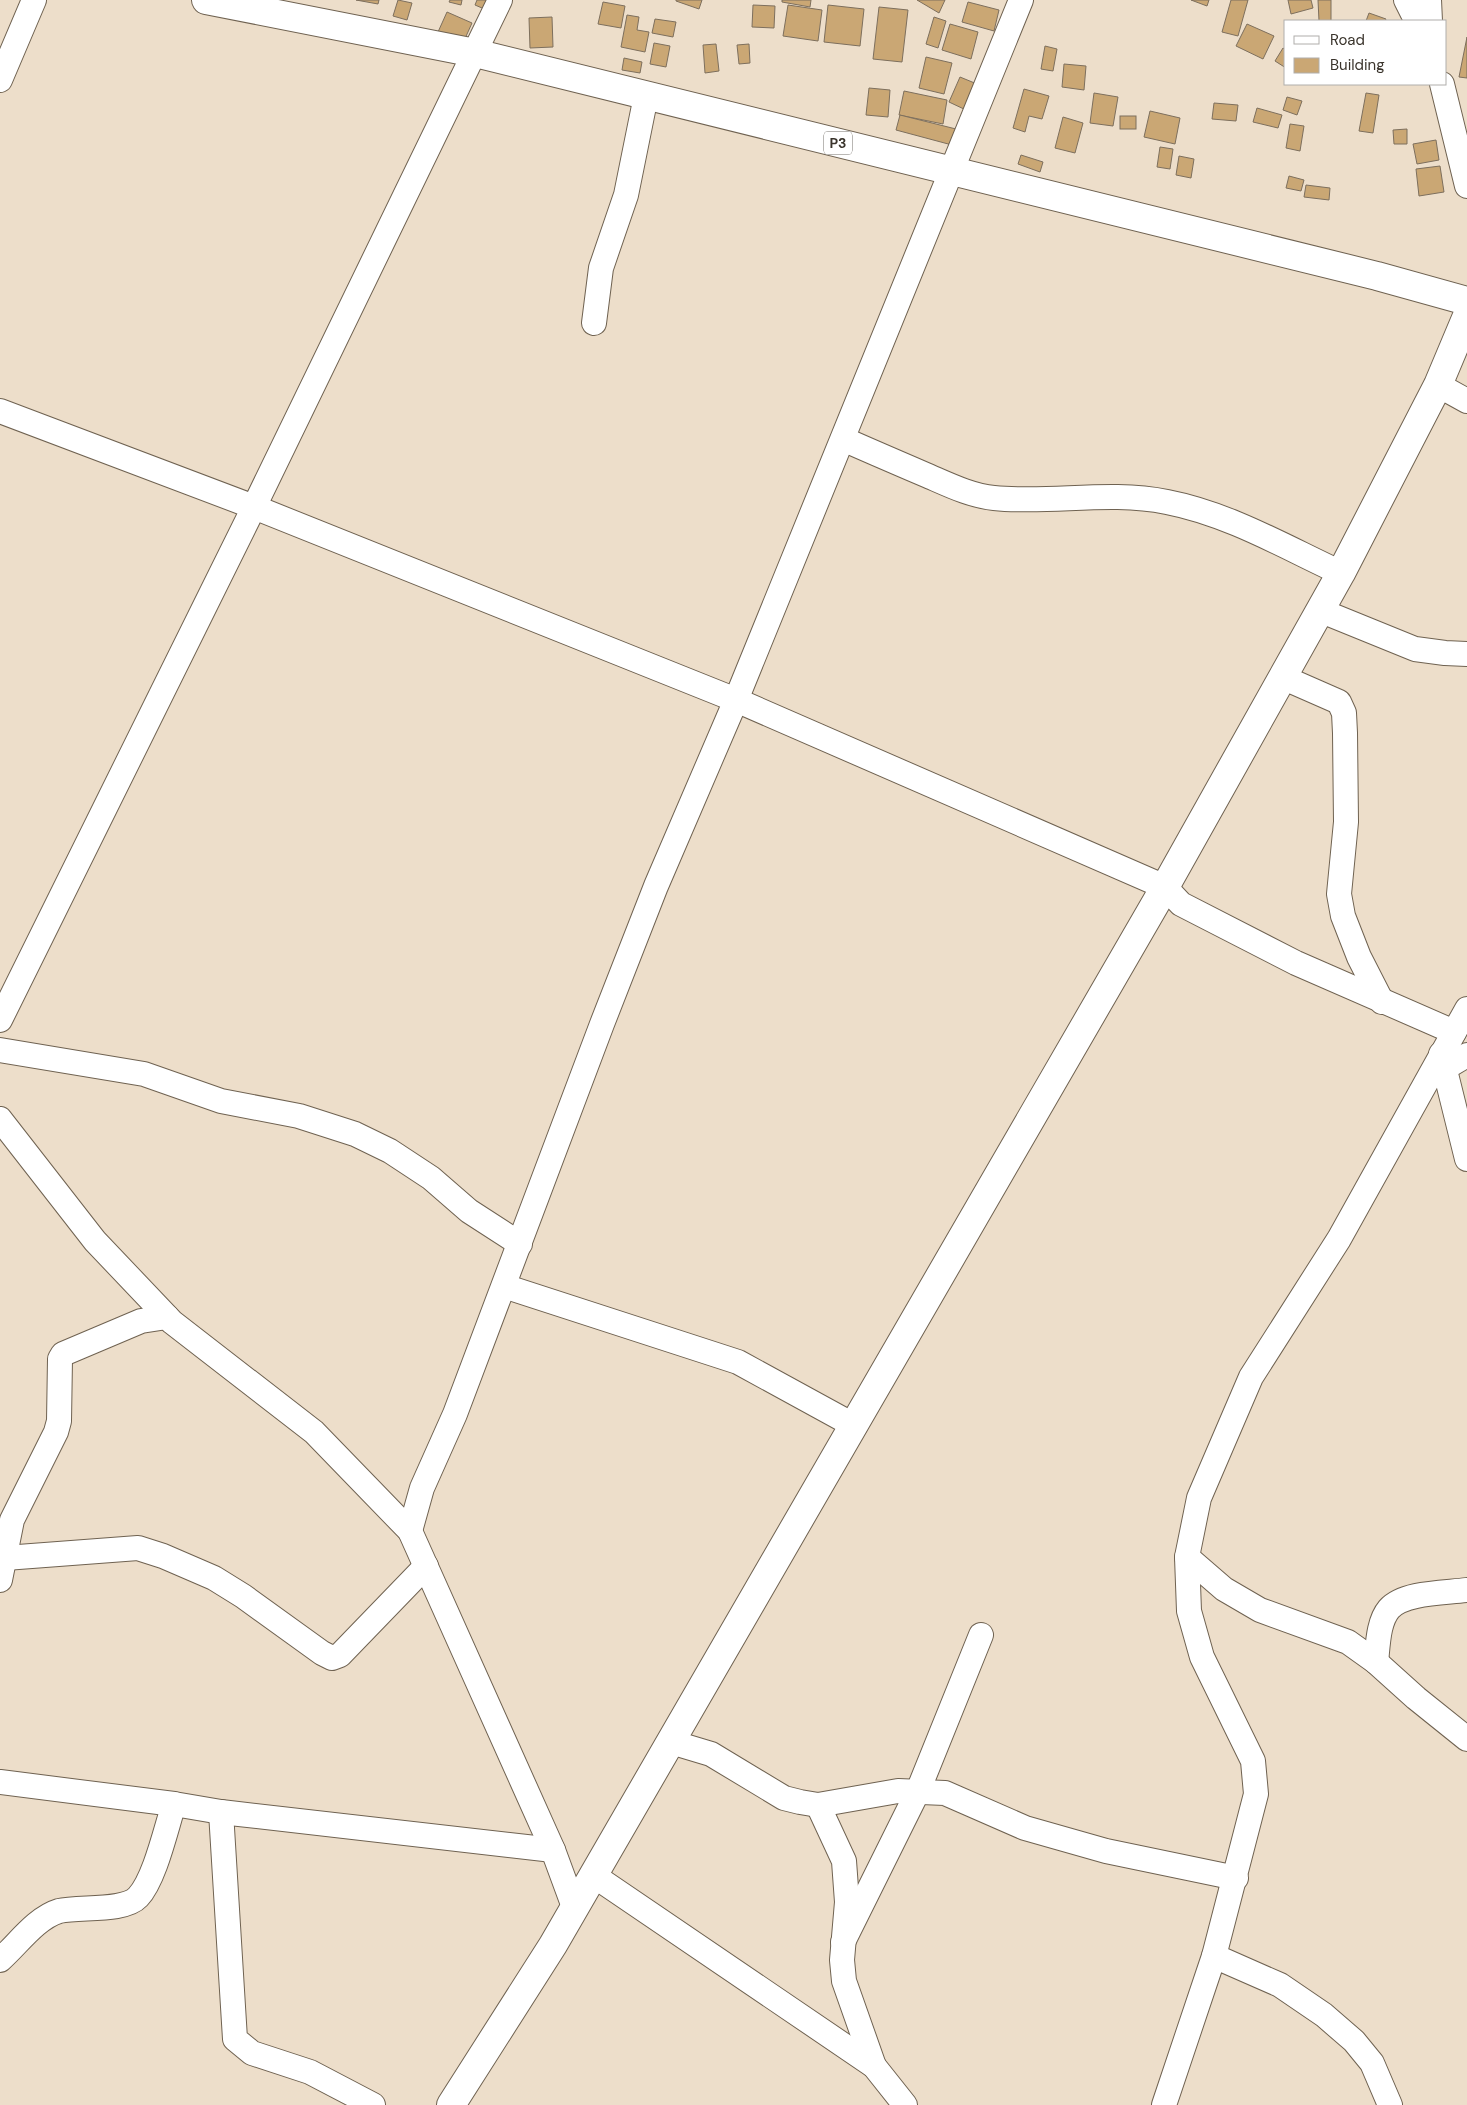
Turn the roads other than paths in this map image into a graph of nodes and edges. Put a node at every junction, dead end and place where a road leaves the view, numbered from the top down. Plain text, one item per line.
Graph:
1 (34, 0) edge
2 (206, 0) edge
3 (500, 0) edge
4 (1021, 0) edge
5 (1406, 0) edge
6 (1430, 0) edge
7 (1420, 20) edge
8 (1430, 20) edge
9 (475, 54) junction
10 (0, 80) edge
11 (1442, 85) edge
12 (646, 96) junction
13 (952, 171) junction
14 (1467, 186) edge
15 (1467, 301) edge
16 (1467, 316) edge
17 (594, 323) dead end
18 (1438, 385) junction
19 (1467, 401) edge
20 (0, 412) edge
21 (843, 440) junction
22 (254, 507) junction
23 (1341, 573) junction
24 (1319, 610) junction
25 (1467, 654) edge
26 (1282, 677) junction
27 (736, 700) junction
28 (1165, 887) junction
29 (1382, 1002) junction
30 (1467, 1008) edge
31 (0, 1020) edge
32 (1454, 1032) junction
33 (0, 1050) edge
34 (1467, 1054) edge
35 (1443, 1061) junction
36 (0, 1119) edge
37 (1467, 1159) edge
38 (520, 1244) junction
39 (504, 1286) junction
40 (167, 1317) junction
41 (855, 1426) junction
42 (410, 1531) junction
43 (1187, 1557) junction
44 (426, 1566) junction
45 (2, 1569) edge
46 (1467, 1590) edge
47 (981, 1635) dead end
48 (1376, 1662) junction
49 (1467, 1739) edge
50 (671, 1742) junction
51 (0, 1782) edge
52 (918, 1791) junction
53 (174, 1804) junction
54 (818, 1805) junction
55 (221, 1812) junction
56 (553, 1850) junction
57 (593, 1875) junction
58 (1236, 1878) junction
59 (574, 1907) junction
60 (843, 1942) junction
61 (1214, 1956) junction
62 (0, 1960) edge
63 (874, 2066) junction
64 (373, 2105) edge
65 (451, 2105) edge
66 (905, 2105) edge
67 (1164, 2105) edge
68 (1390, 2105) edge

1 - 10 street
2 - 9 main road, P3
3 - 9 street
4 - 13 street
5 - 7 street
6 - 8 street
9 - 12 main road, P3
9 - 22 street
11 - 14 street
12 - 13 main road, P3
12 - 17 street
13 - 15 main road, P3
13 - 21 street
16 - 18 main road
18 - 19 street
18 - 23 main road
20 - 22 street
21 - 23 street
21 - 27 street
22 - 27 street
22 - 31 street
23 - 24 main road
24 - 25 street
24 - 26 main road
26 - 28 main road
26 - 29 street
27 - 28 street
27 - 38 street
28 - 29 street
28 - 41 main road
29 - 32 street
30 - 32 street
32 - 35 street
33 - 38 street
34 - 35 street
35 - 37 street
35 - 43 street
36 - 40 street
38 - 39 street
39 - 41 street
39 - 42 street
40 - 42 street
40 - 45 street
41 - 50 main road
42 - 44 street
43 - 48 street
43 - 58 street
44 - 45 street
44 - 56 street
46 - 48 street
47 - 52 street
48 - 49 street
50 - 54 street
50 - 57 main road
51 - 53 street
52 - 54 street
52 - 58 street
52 - 60 street
53 - 55 street
53 - 62 street
54 - 60 street
55 - 56 street
55 - 64 street
56 - 59 street
57 - 59 main road
57 - 63 street
58 - 61 street
59 - 65 main road
60 - 63 street
61 - 67 street
61 - 68 street
63 - 66 street

